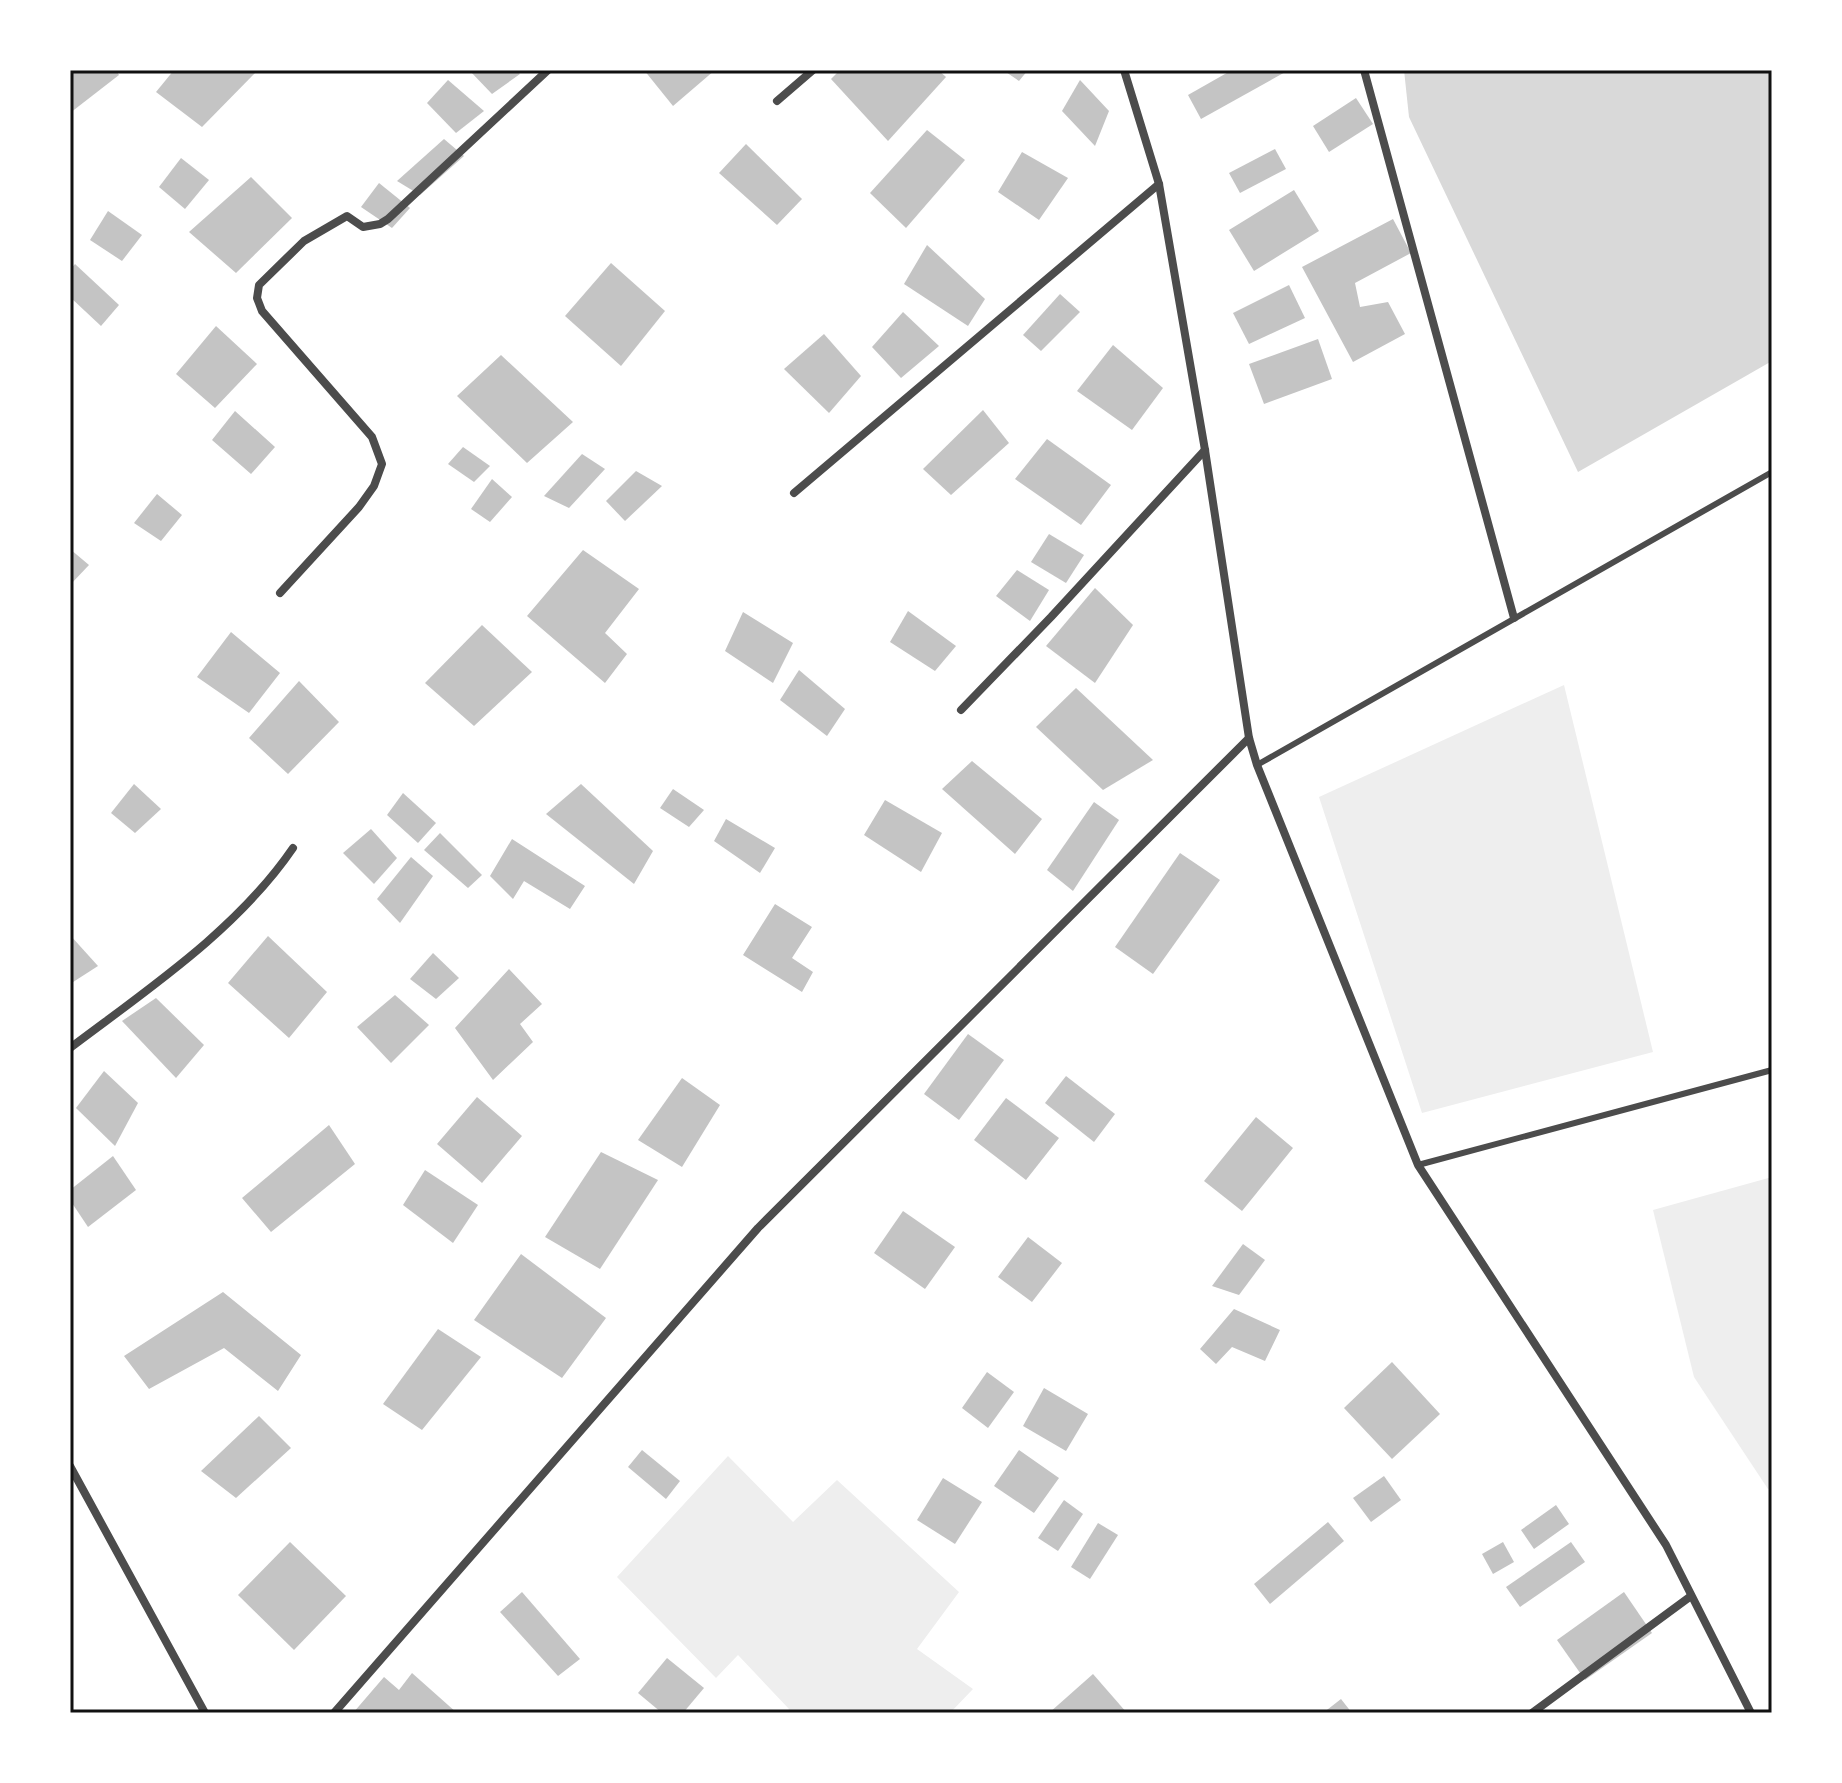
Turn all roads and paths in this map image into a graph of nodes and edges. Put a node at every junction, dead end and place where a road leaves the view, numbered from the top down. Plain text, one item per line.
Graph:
1 (548, 70) edge
2 (813, 70) edge
3 (1124, 70) edge
4 (1364, 70) edge
5 (777, 101) dead end
6 (1159, 184) junction
7 (1205, 450) junction
8 (1772, 472) edge
9 (794, 493) dead end
10 (280, 593) dead end
11 (1514, 618) junction
12 (961, 710) dead end
13 (1249, 738) junction
14 (1257, 765) junction
15 (293, 848) dead end
16 (70, 1048) edge
17 (1772, 1070) edge
18 (1418, 1165) junction
19 (70, 1466) edge
20 (1691, 1596) junction
21 (205, 1713) edge
22 (334, 1713) edge
23 (1532, 1713) edge
24 (1751, 1713) edge

1 - 10 street
2 - 5 street
3 - 6 street
4 - 11 street
6 - 7 street
6 - 9 street
7 - 12 street
7 - 13 street
8 - 11 lane
11 - 14 lane
13 - 14 street
13 - 22 street
14 - 18 street
15 - 16 street
17 - 18 lane
18 - 20 street
19 - 21 street
20 - 23 street
20 - 24 street

